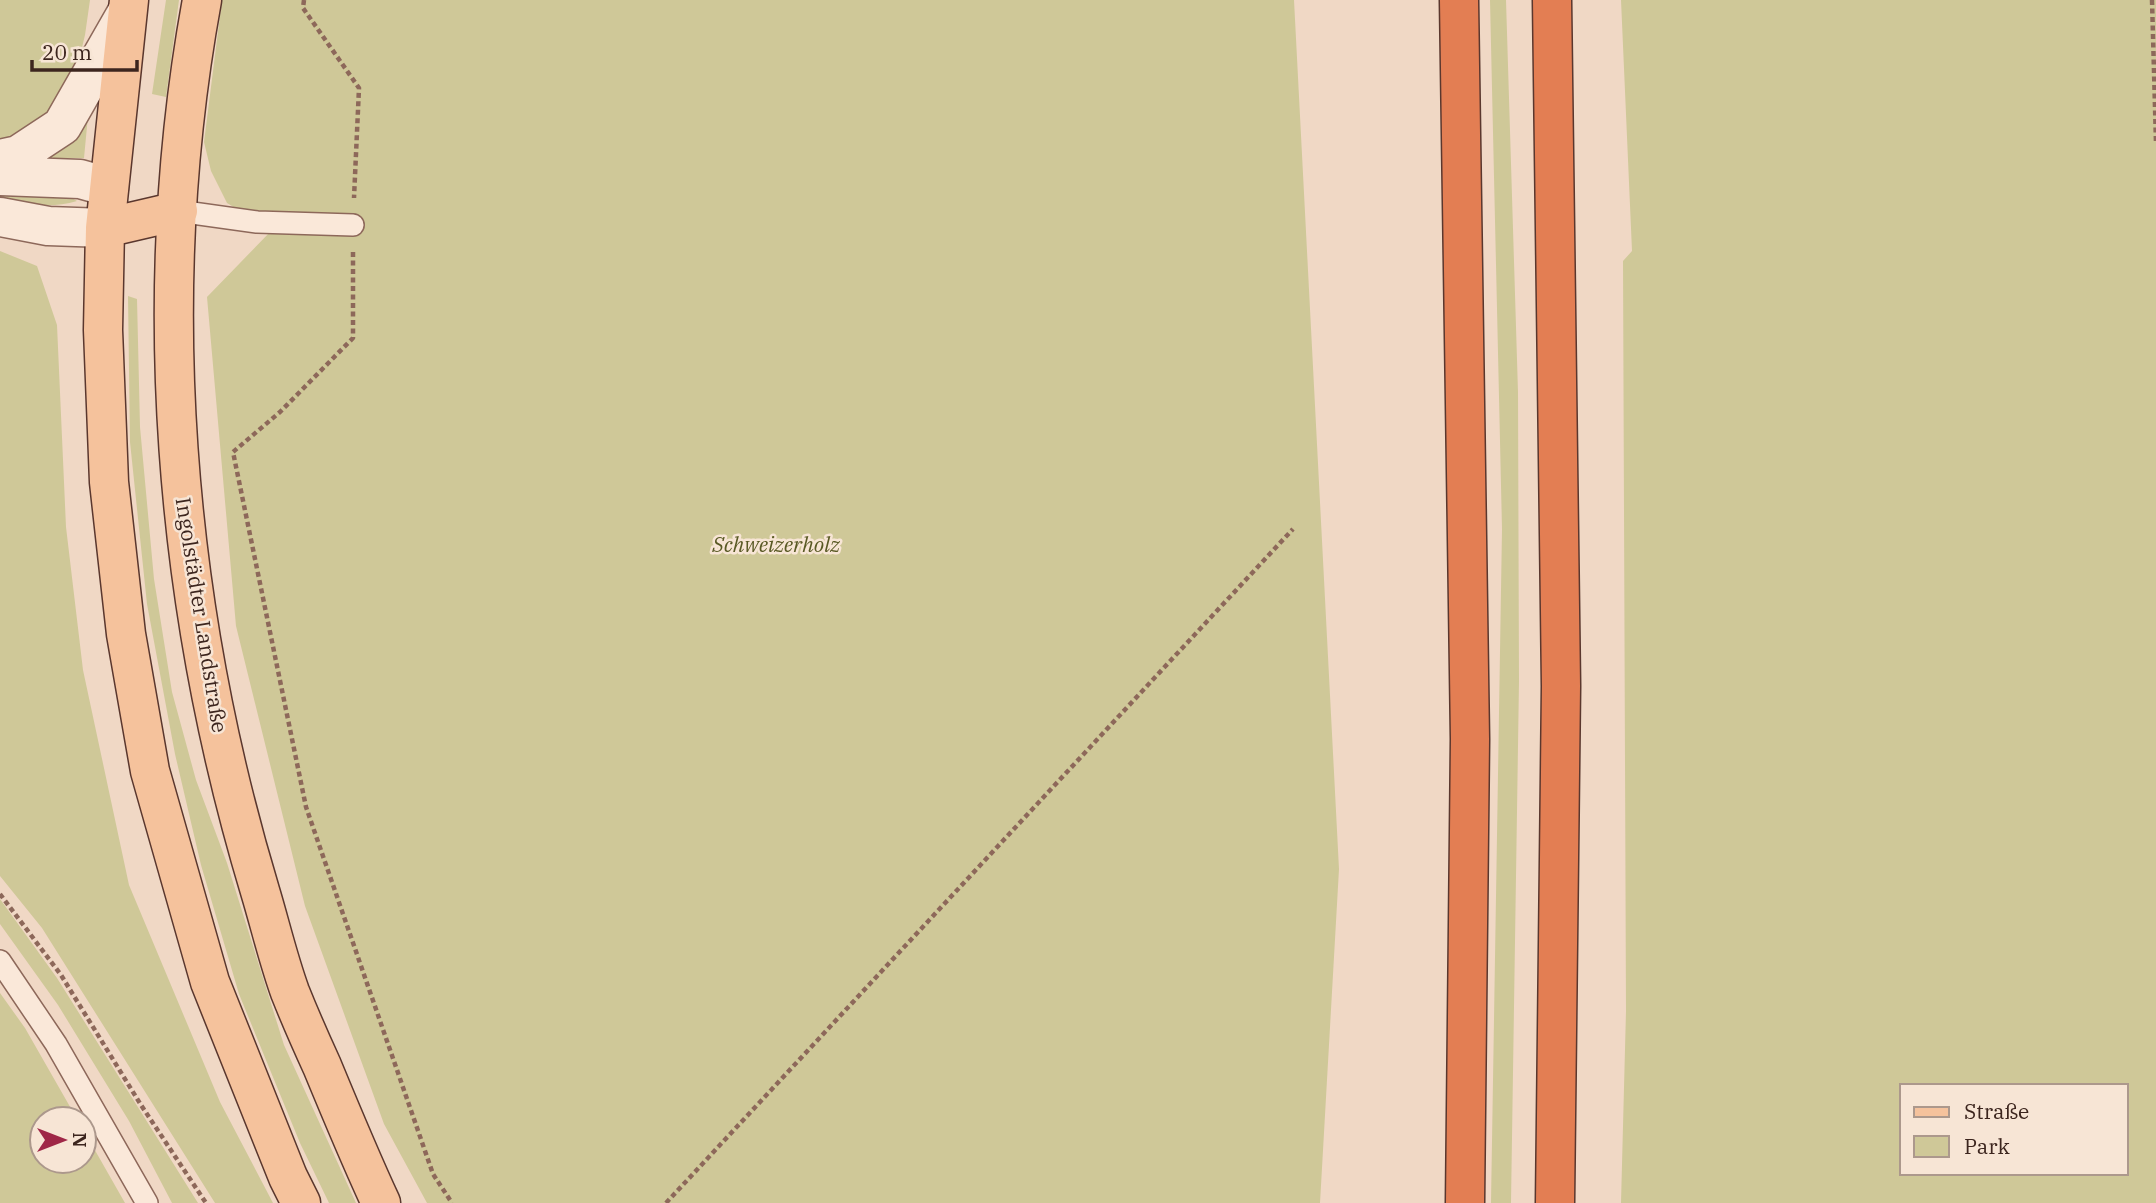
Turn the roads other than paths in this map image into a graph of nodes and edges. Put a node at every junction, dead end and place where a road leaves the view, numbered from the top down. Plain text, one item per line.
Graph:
1 (202, 0) edge
2 (1459, 0) edge
3 (1552, 0) edge
4 (128, 7) edge
5 (0, 159) edge
6 (0, 176) edge
7 (109, 187) junction
8 (178, 211) junction
9 (0, 217) edge
10 (353, 225) road end
11 (105, 228) junction
12 (0, 961) edge
13 (147, 1203) edge
14 (301, 1203) edge
15 (381, 1203) edge
16 (1465, 1203) edge
17 (1555, 1203) edge

1 - 8 main road, Ingolstädter Landstraße
2 - 16 highway
3 - 17 highway
4 - 5 street
4 - 7 main road
6 - 7 street
7 - 8 main road
7 - 11 main road
8 - 10 lane
8 - 11 main road
8 - 15 main road, Ingolstädter Landstraße
9 - 11 street
11 - 14 main road
12 - 13 lane

